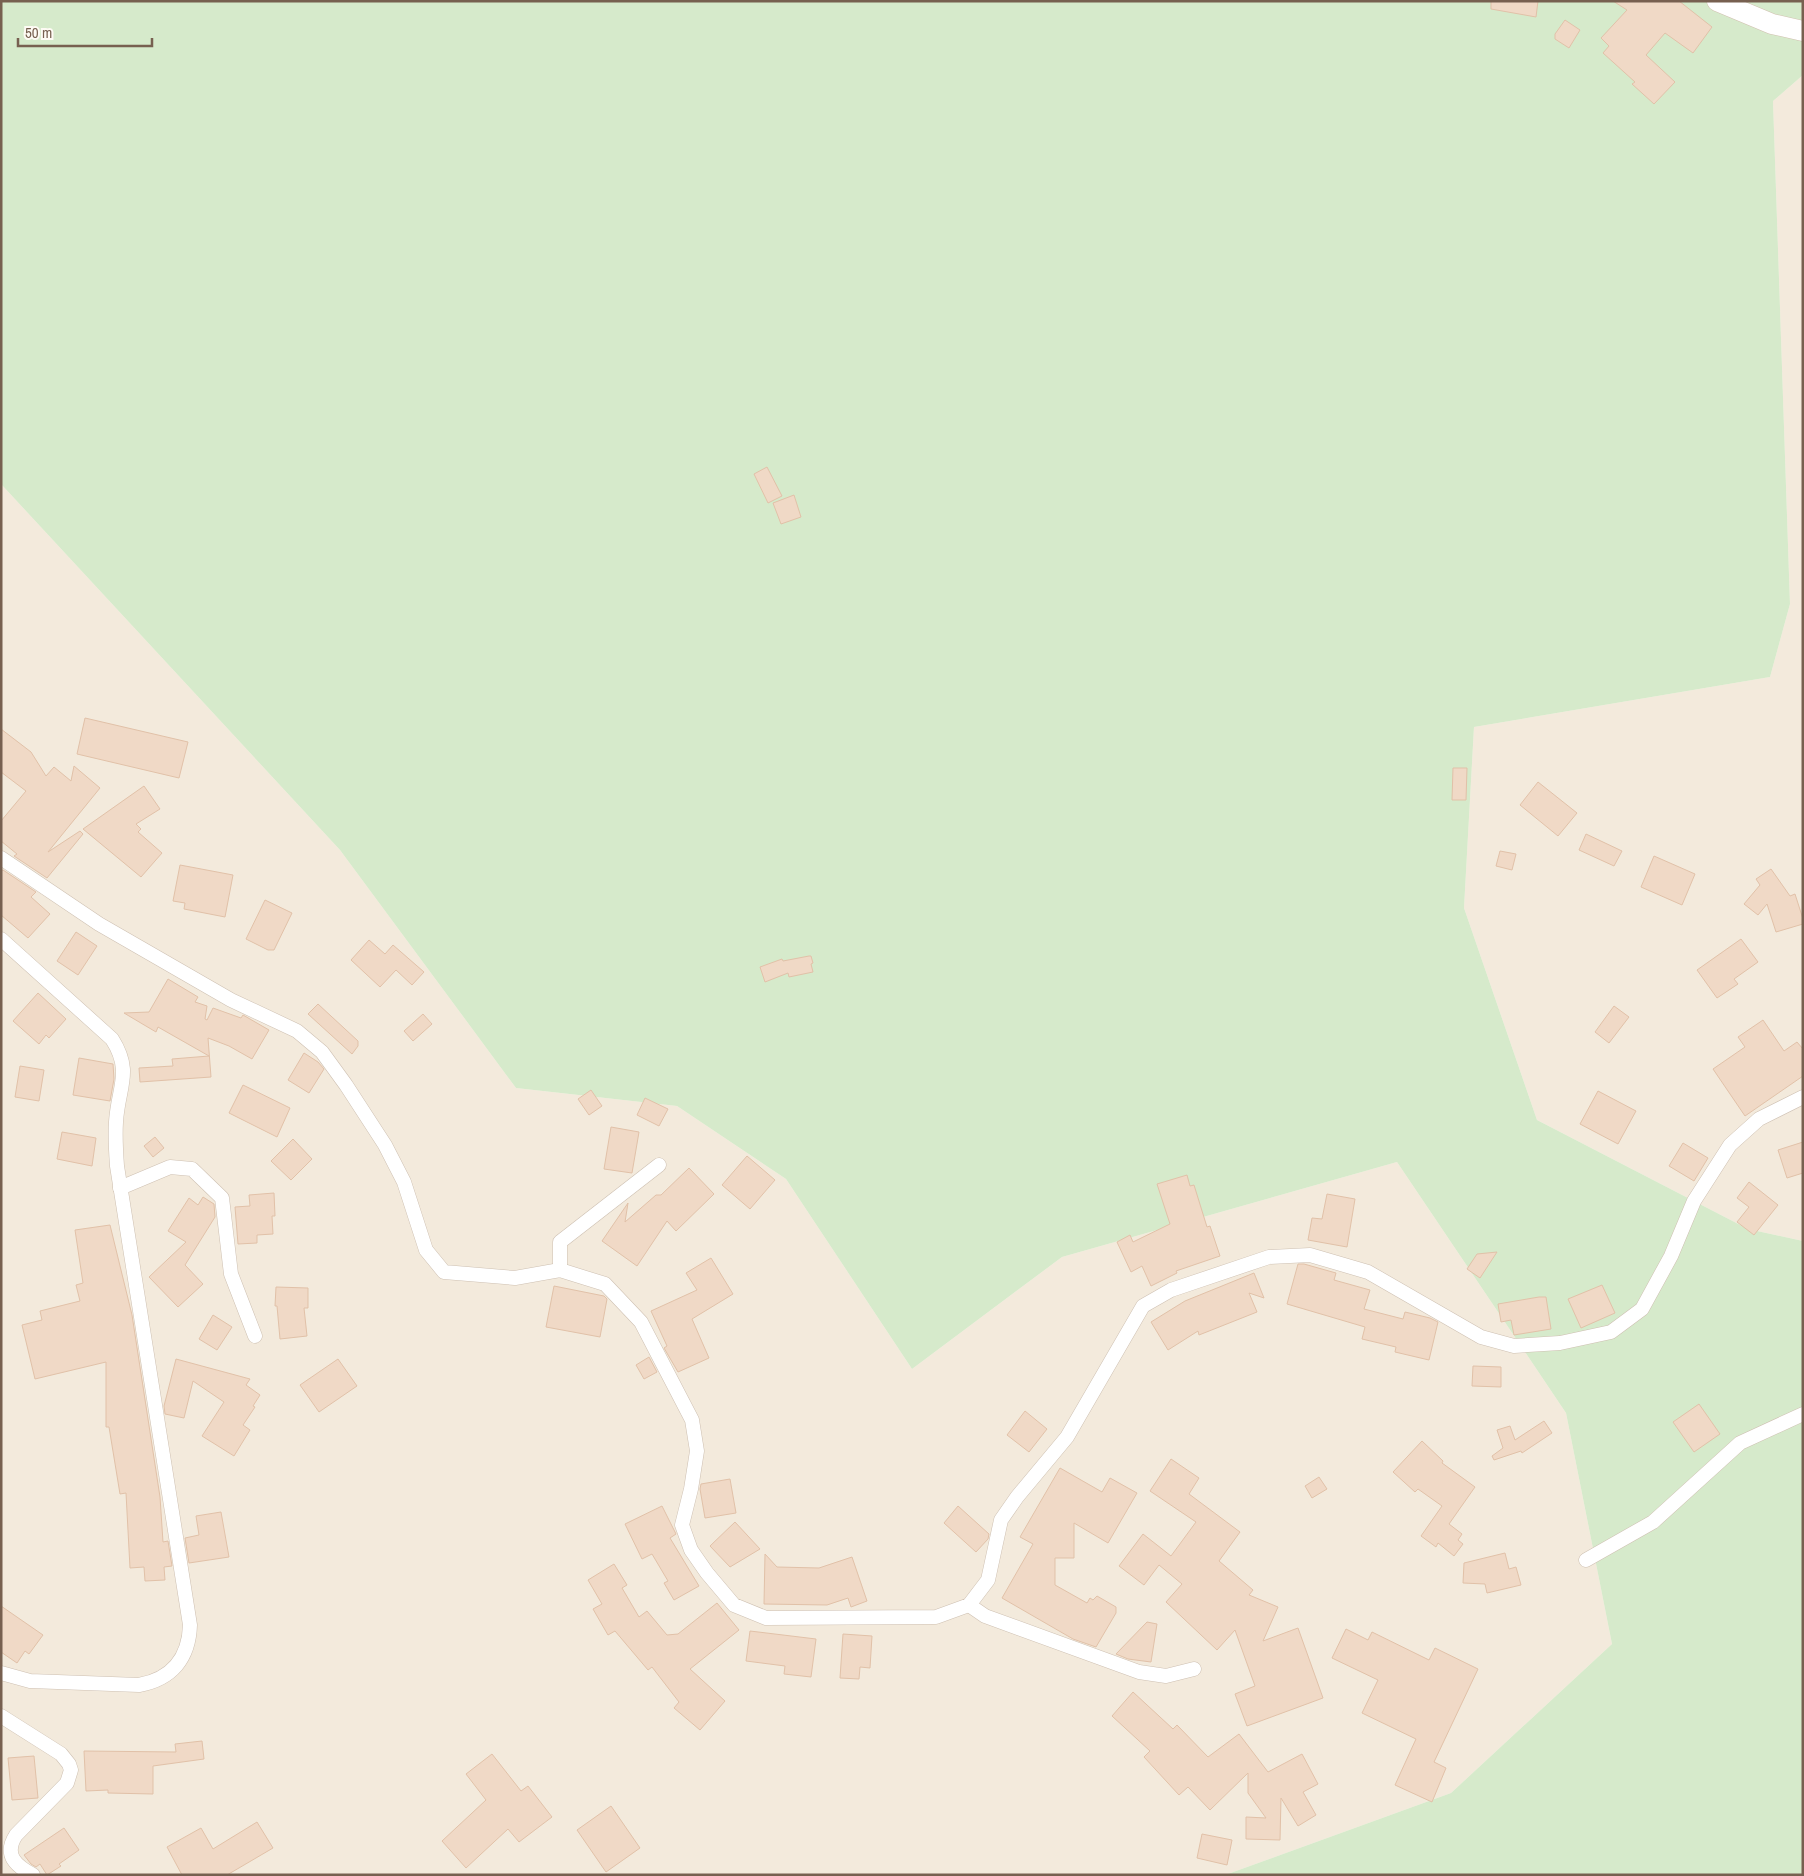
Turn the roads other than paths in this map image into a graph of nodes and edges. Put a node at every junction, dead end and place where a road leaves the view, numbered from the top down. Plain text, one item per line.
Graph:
1 (1716, 1) edge
2 (1803, 31) edge
3 (1, 858) edge
4 (1, 939) edge
5 (1803, 1097) edge
6 (659, 1165) dead end
7 (120, 1188) junction
8 (560, 1270) junction
9 (255, 1336) dead end
10 (1803, 1414) edge
11 (1586, 1560) dead end
12 (968, 1605) junction
13 (1194, 1668) dead end
14 (1, 1673) edge
15 (1, 1716) edge
16 (33, 1875) edge

1 - 2 street
3 - 8 street
4 - 7 street
5 - 12 street
6 - 8 street
7 - 9 street
7 - 14 street
8 - 12 street
10 - 11 street
12 - 13 street
15 - 16 street

